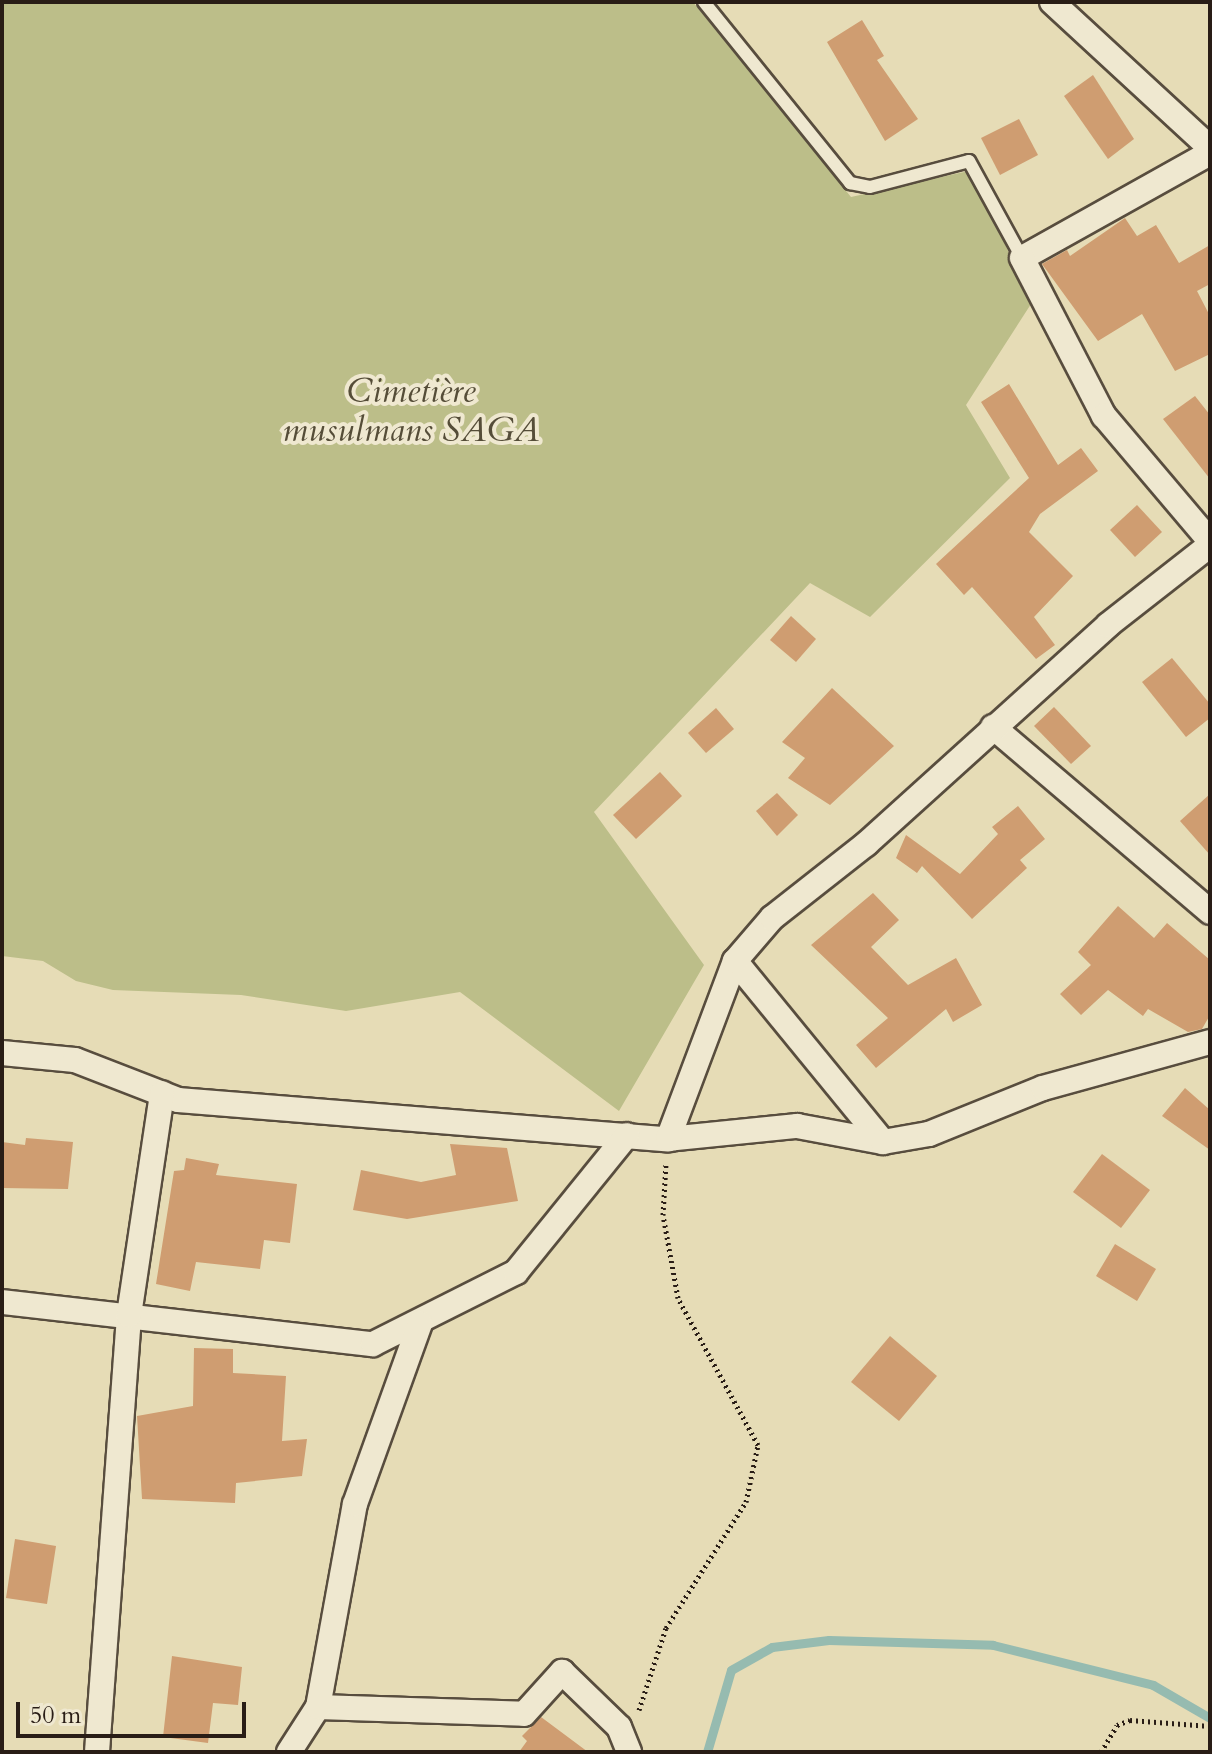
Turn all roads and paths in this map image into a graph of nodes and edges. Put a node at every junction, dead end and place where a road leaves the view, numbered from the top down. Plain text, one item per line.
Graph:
1 (704, 2) edge
2 (1052, 2) edge
3 (1210, 151) edge
4 (1022, 258) junction
5 (1210, 543) edge
6 (993, 727) junction
7 (1210, 912) edge
8 (735, 961) junction
9 (1210, 1042) edge
10 (2, 1053) edge
11 (162, 1093) junction
12 (627, 1135) junction
13 (668, 1139) junction
14 (883, 1142) junction
15 (2, 1302) edge
16 (129, 1315) junction
17 (420, 1323) junction
18 (318, 1707) junction
19 (1210, 1726) edge
20 (628, 1748) edge
21 (97, 1752) edge
22 (289, 1752) edge
23 (1101, 1752) edge

1 - 4 lane
2 - 3 street
3 - 4 street
4 - 5 street
5 - 6 street
6 - 7 street
6 - 8 street
8 - 13 street
8 - 14 street
9 - 14 street
10 - 11 street
11 - 12 street
11 - 16 street
12 - 13 street
12 - 17 street
13 - 14 street
13 - 20 path
15 - 16 street
16 - 17 street
16 - 21 street
17 - 18 street
18 - 20 street
18 - 22 street
19 - 23 path

